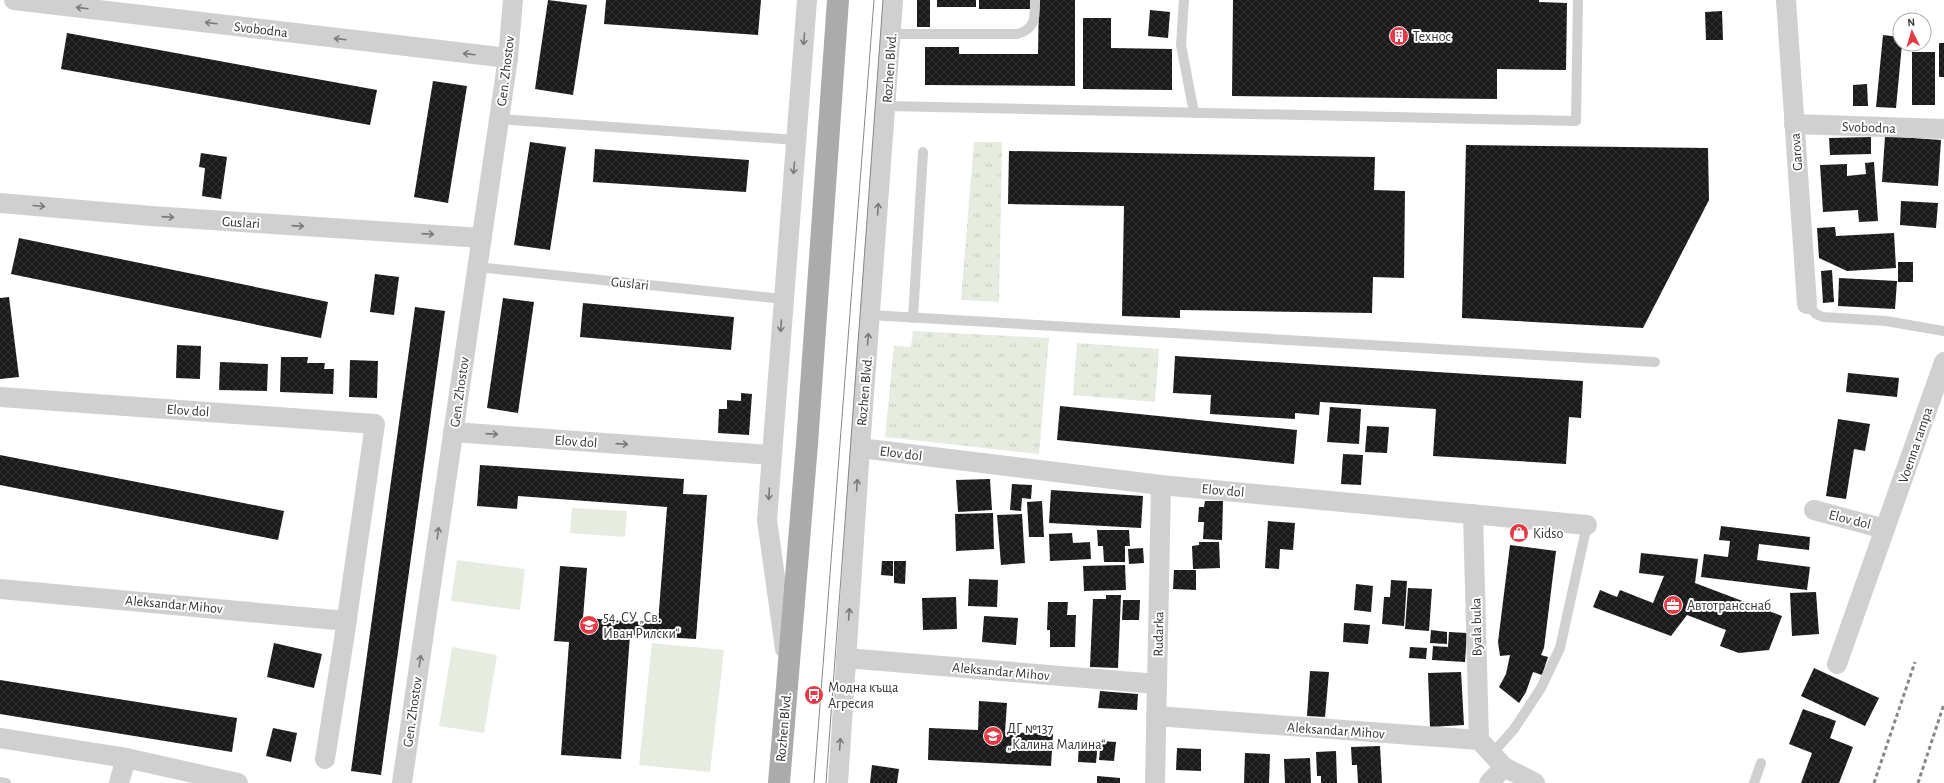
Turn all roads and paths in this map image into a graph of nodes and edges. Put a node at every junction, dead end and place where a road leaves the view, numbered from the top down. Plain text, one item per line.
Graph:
1 (14, 0) edge
2 (513, 0) edge
3 (807, 0) edge
4 (838, 0) edge
5 (894, 0) edge
6 (1035, 0) edge
7 (1184, 0) edge
8 (1578, 0) edge
9 (1786, 0) edge
10 (891, 34) junction
11 (508, 58) junction
12 (886, 106) junction
13 (1194, 113) junction
14 (499, 119) junction
15 (1794, 124) junction
16 (1944, 129) edge
17 (796, 140) junction
18 (924, 152) dead end
19 (0, 203) edge
20 (482, 238) junction
21 (477, 268) junction
22 (783, 298) junction
23 (1807, 304) joint
24 (870, 315) junction
25 (913, 318) junction
26 (1944, 331) edge
27 (1655, 362) dead end
28 (1944, 362) edge
29 (0, 397) edge
30 (453, 432) junction
31 (860, 448) junction
32 (771, 455) junction
33 (1161, 485) junction
34 (1814, 510) dead end
35 (1473, 514) junction
36 (1587, 525) joint
37 (1885, 529) junction
38 (0, 589) edge
39 (347, 621) junction
40 (846, 658) junction
41 (1837, 664) dead end
42 (788, 670) junction
43 (1157, 684) junction
44 (1156, 716) junction
45 (0, 738) edge
46 (1492, 754) junction
47 (126, 758) junction
48 (325, 759) dead end
49 (1761, 763) dead end
50 (0, 782) edge
51 (1531, 782) edge
52 (6, 783) edge
53 (119, 783) edge
54 (238, 783) edge
55 (402, 783) edge
56 (779, 783) edge
57 (838, 783) edge
58 (1155, 783) edge
59 (1488, 783) edge
60 (1754, 783) edge

11 -> 1 street, Svobodna
2 - 11 street, Gen. Zhostov
3 -> 17 street, Rozhen Blvd.
4 - 42 main road, Rozhen Blvd.
5 - 10 street, Rozhen Blvd.
6 - 10 lane
7 - 13 lane
8 - 13 lane
9 - 15 street, Garova
10 - 12 street, Rozhen Blvd.
11 - 14 street, Gen. Zhostov
12 - 13 lane
24 -> 12 street, Rozhen Blvd.
14 - 17 lane
14 - 20 street, Gen. Zhostov
15 - 16 street, Svobodna
15 - 23 street, Garova
17 -> 22 street, Rozhen Blvd.
18 - 25 lane
19 -> 20 street, Guslari
20 - 21 street, Gen. Zhostov
21 - 22 lane, Guslari
21 - 30 street, Gen. Zhostov
22 -> 32 street, Rozhen Blvd.
23 - 26 lane
24 - 25 lane
31 -> 24 street, Rozhen Blvd.
25 - 27 lane
28 - 37 street, Voenna rampa
29 - 39 street, Elov dol
30 -> 32 street, Elov dol
55 -> 30 street, Gen. Zhostov
31 - 33 street, Elov dol
40 -> 31 street, Rozhen Blvd.
32 -> 42 street, Rozhen Blvd.
33 - 35 street, Elov dol
33 - 43 street, Rudarka
34 - 37 street, Elov dol
35 - 36 street, Elov dol
35 - 46 street, Byala buka
36 - 46 lane
37 - 41 street, Voenna rampa
38 - 39 street, Aleksandar Mihov
39 - 48 street
40 - 43 street, Aleksandar Mihov
57 -> 40 street, Rozhen Blvd.
42 - 56 main road, Rozhen Blvd.
43 - 44 street, Rudarka
44 - 46 street, Aleksandar Mihov
44 - 58 street, Rudarka
45 - 47 street
46 - 51 street
46 - 59 street
47 - 53 street
47 - 54 street
49 - 60 lane
50 - 52 lane

